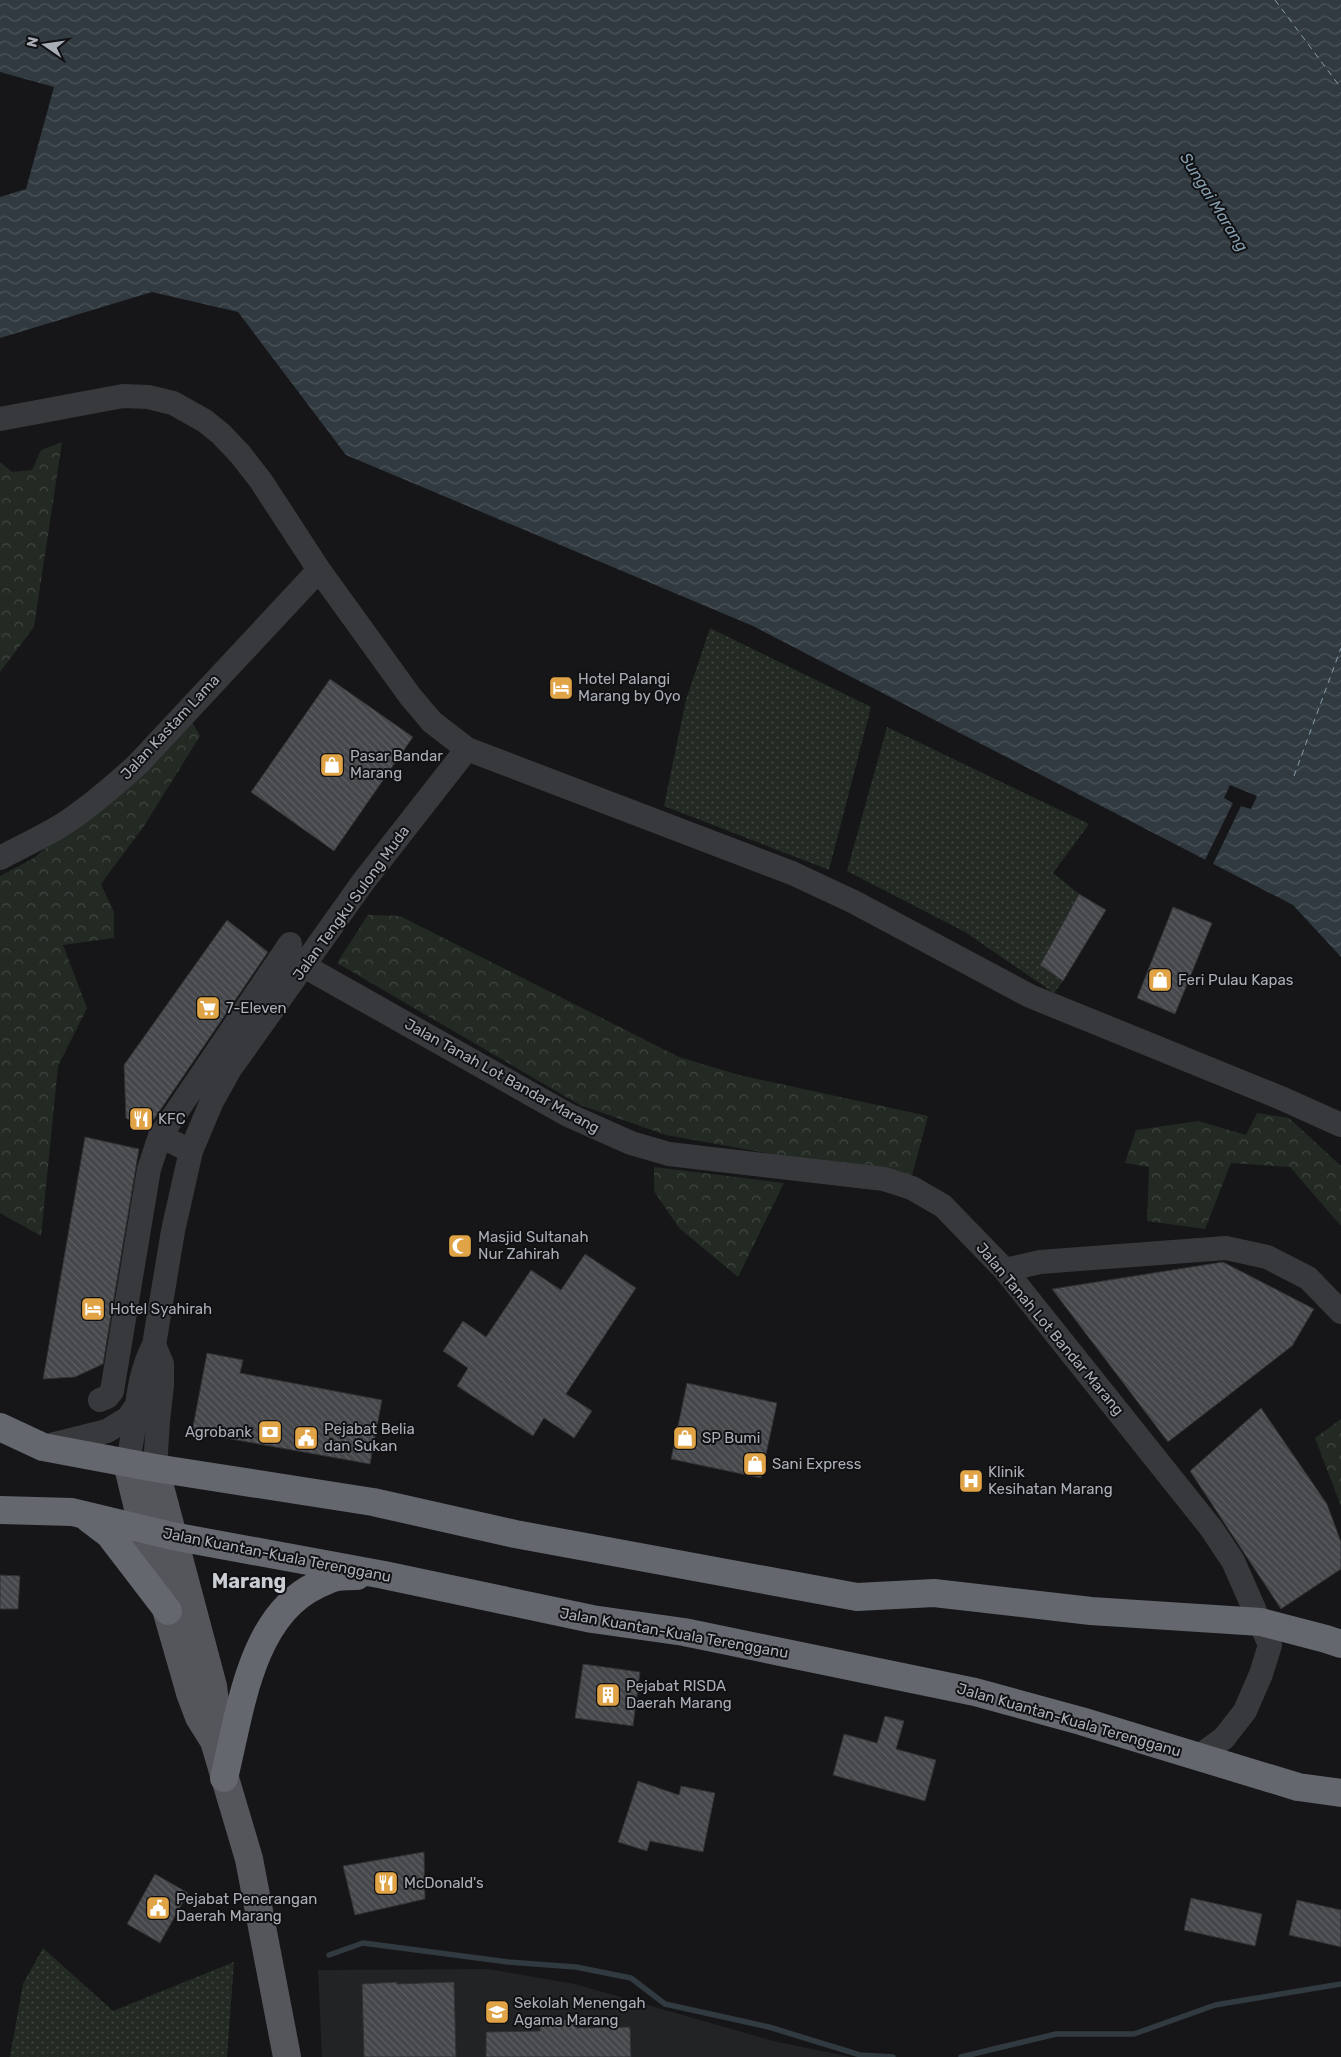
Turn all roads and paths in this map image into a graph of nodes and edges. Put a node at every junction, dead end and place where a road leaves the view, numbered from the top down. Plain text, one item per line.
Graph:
1 (0, 419) edge
2 (319, 570) junction
3 (467, 749) junction
4 (0, 858) edge
5 (290, 944) dead end
6 (304, 966) junction
7 (1341, 1125) edge
8 (160, 1136) junction
9 (192, 1151) junction
10 (1005, 1270) junction
11 (1341, 1312) edge
12 (154, 1345) junction
13 (100, 1400) dead end
14 (137, 1405) junction
15 (0, 1427) edge
16 (44, 1447) junction
17 (127, 1463) junction
18 (155, 1468) junction
19 (0, 1510) edge
20 (72, 1512) junction
21 (143, 1529) junction
22 (172, 1536) junction
23 (384, 1576) junction
24 (168, 1611) junction
25 (1261, 1622) junction
26 (1341, 1644) edge
27 (214, 1741) junction
28 (1198, 1757) junction
29 (224, 1778) junction
30 (1341, 1793) edge
31 (288, 2057) edge

1 - 2 street
2 - 3 street
2 - 4 street, Jalan Kastam Lama
3 - 6 street, Jalan Tengku Sulong Muda
3 - 7 street
5 - 8 street
6 - 9 street, Jalan Tengku Sulong Muda
6 - 10 street, Jalan Tanah Lot Bandar Marang
8 - 9 street
8 - 13 street
9 - 12 street, Jalan Tengku Sulong Muda
10 - 11 street
10 - 25 street, Jalan Tanah Lot Bandar Marang
12 - 14 street, Jalan Tengku Sulong Muda
12 - 18 street, Jalan Tengku Sulong Muda
14 - 16 street
14 - 17 street, Jalan Tengku Sulong Muda
15 - 16 highway
16 - 17 highway
17 - 18 highway
17 - 21 main road
18 - 22 main road
18 - 25 highway
19 - 20 highway, Jalan Kuantan-Kuala Terengganu
20 - 21 highway, Jalan Kuantan-Kuala Terengganu
20 - 24 highway
21 - 22 highway, Jalan Kuantan-Kuala Terengganu
21 - 24 main road
22 - 23 highway, Jalan Kuantan-Kuala Terengganu
22 - 27 main road
23 - 28 highway, Jalan Kuantan-Kuala Terengganu
23 - 29 highway
24 - 27 main road
25 - 26 highway
25 - 28 street, Jalan Tanah Lot Bandar Marang
27 - 29 main road
28 - 30 highway, Jalan Kuantan-Kuala Terengganu
29 - 31 main road

